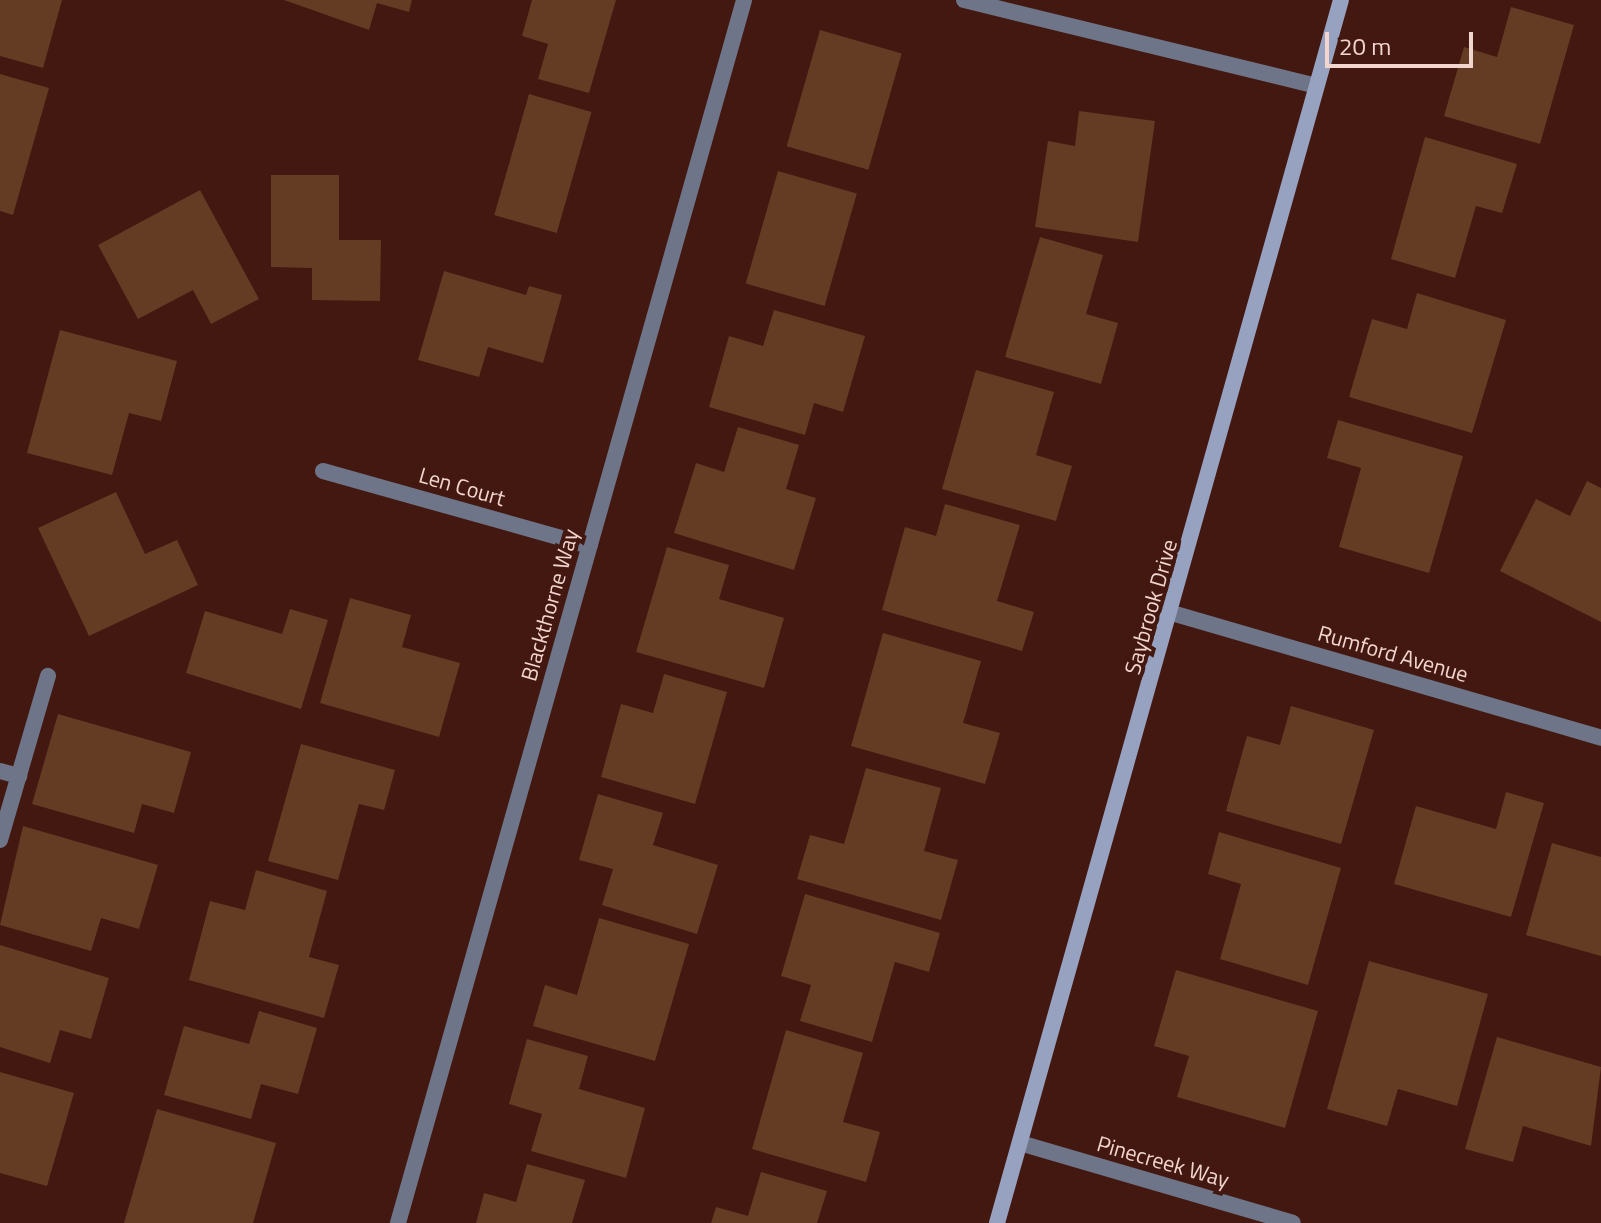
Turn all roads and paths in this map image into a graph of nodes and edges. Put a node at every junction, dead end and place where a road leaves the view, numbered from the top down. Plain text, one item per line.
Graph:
1 (744, 0) edge
2 (964, 0) edge
3 (1341, 0) edge
4 (1316, 86) junction
5 (323, 471) dead end
6 (590, 546) junction
7 (1172, 613) junction
8 (48, 676) dead end
9 (1601, 738) edge
10 (0, 771) edge
11 (19, 776) junction
12 (0, 840) edge
13 (1020, 1143) junction
14 (398, 1223) edge
15 (997, 1223) edge
16 (1293, 1223) edge

1 - 6 street, Blackthorne Way
2 - 4 street
3 - 4 street, Saybrook Drive
4 - 7 street, Saybrook Drive
5 - 6 street, Len Court
6 - 14 street, Blackthorne Way
7 - 9 street, Rumford Avenue
7 - 13 street, Saybrook Drive
8 - 11 street
10 - 11 street
11 - 12 street
13 - 15 street, Saybrook Drive
13 - 16 street, Pinecreek Way

